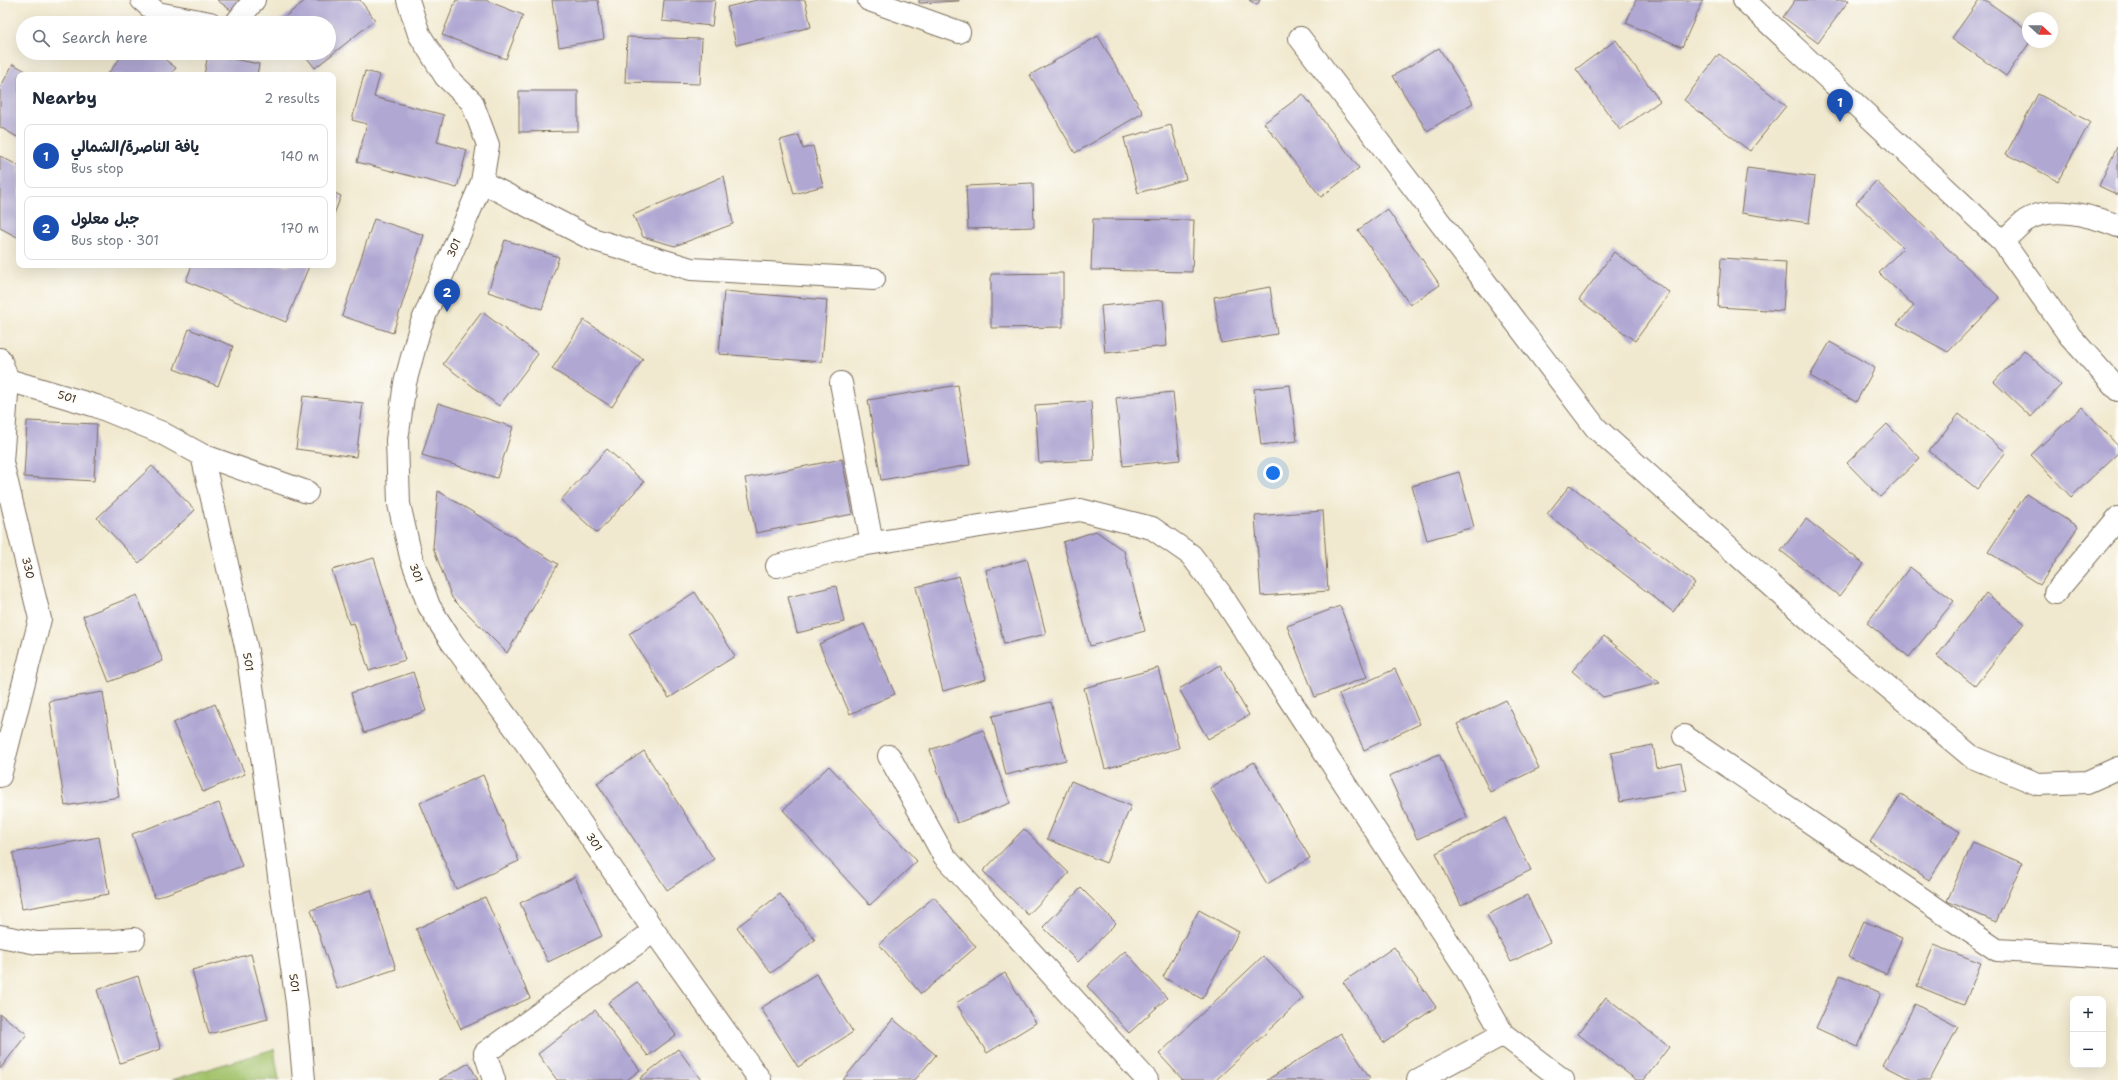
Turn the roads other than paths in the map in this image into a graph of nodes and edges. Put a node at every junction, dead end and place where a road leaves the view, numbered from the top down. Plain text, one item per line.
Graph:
1 (142, 0) edge
2 (254, 0) edge
3 (408, 0) edge
4 (869, 0) edge
5 (1744, 0) edge
6 (173, 16) edge
7 (241, 16) edge
8 (959, 32) dead end
9 (1300, 38) dead end
10 (482, 182) junction
11 (2118, 226) edge
12 (2002, 242) junction
13 (874, 279) dead end
14 (0, 358) edge
15 (8, 380) junction
16 (841, 383) dead end
17 (2118, 390) edge
18 (202, 455) junction
19 (306, 492) dead end
20 (2118, 518) edge
21 (872, 543) junction
22 (777, 566) dead end
23 (2055, 593) dead end
24 (1684, 736) dead end
25 (889, 756) dead end
26 (2118, 768) edge
27 (0, 776) edge
28 (654, 931) junction
29 (0, 936) edge
30 (134, 939) dead end
31 (2118, 957) edge
32 (1503, 1034) junction
33 (304, 1080) edge
34 (494, 1080) edge
35 (760, 1080) edge
36 (1147, 1080) edge
37 (1418, 1080) edge
38 (1563, 1080) edge

1 - 6 street
2 - 7 street
3 - 10 street, 301
4 - 8 street
5 - 12 street
9 - 26 street
10 - 13 street
10 - 28 street, 301
11 - 12 street
12 - 17 street
14 - 15 street, 330
15 - 18 street, 501
15 - 27 street, 330
16 - 21 street
18 - 19 street
18 - 33 street, 501
20 - 23 street
21 - 22 street
21 - 32 street
24 - 31 street
25 - 36 street
28 - 34 street
28 - 35 street, 301
29 - 30 street
32 - 37 street
32 - 38 street

